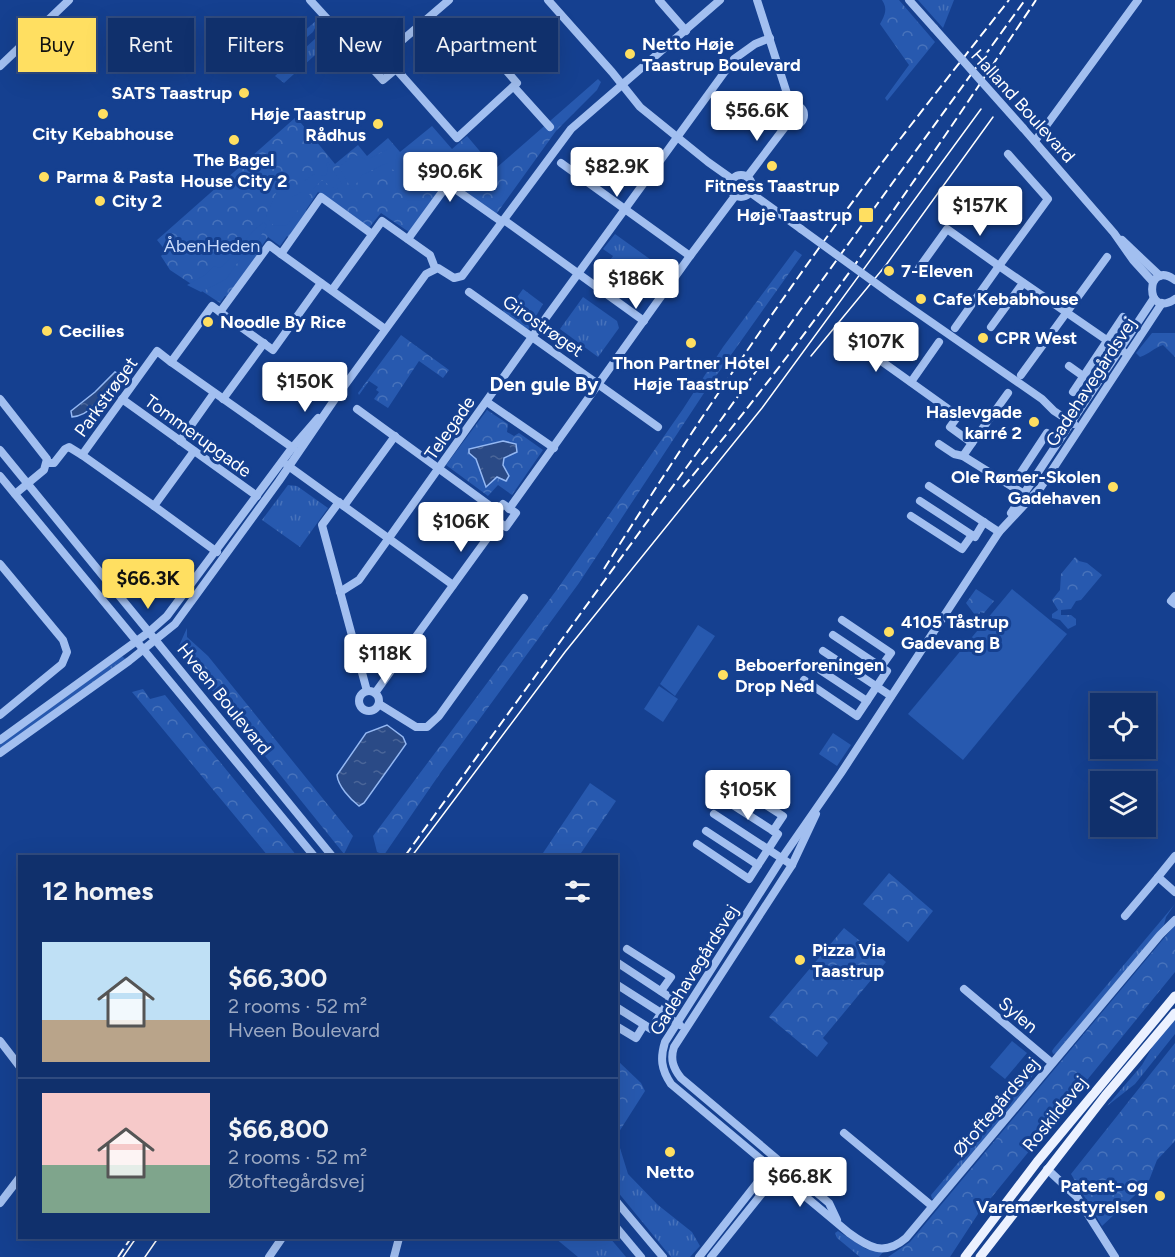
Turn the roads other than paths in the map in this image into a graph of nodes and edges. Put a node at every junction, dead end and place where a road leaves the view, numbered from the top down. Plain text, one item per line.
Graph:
1 (69, 0) edge
2 (310, 0) edge
3 (449, 0) edge
4 (548, 0) edge
5 (659, 0) edge
6 (720, 0) edge
7 (757, 0) edge
8 (909, 0) edge
9 (1138, 0) edge
10 (327, 18) edge
11 (686, 31) junction
12 (770, 38) junction
13 (403, 40) edge
14 (0, 66) edge
15 (376, 72) edge
16 (392, 72) edge
17 (399, 72) edge
18 (508, 72) edge
19 (621, 84) junction
20 (514, 87) junction
21 (791, 106) junction
22 (788, 123) junction
23 (550, 127) dead end
24 (678, 139) junction
25 (1035, 141) junction
26 (1008, 154) dead end
27 (561, 163) dead end
28 (748, 177) junction
29 (732, 179) junction
30 (751, 193) junction
31 (735, 196) junction
32 (625, 209) junction
33 (503, 221) junction
34 (1114, 233) junction
35 (372, 234) junction
36 (408, 239) junction
37 (281, 254) junction
38 (690, 256) junction
39 (1107, 257) dead end
40 (999, 266) junction
41 (435, 268) junction
42 (919, 268) dead end
43 (578, 273) junction
44 (1174, 275) edge
45 (1160, 276) junction
46 (1153, 282) junction
47 (321, 283) junction
48 (1023, 283) junction
49 (332, 290) junction
50 (469, 292) dead end
51 (1167, 302) edge
52 (220, 312) junction
53 (1066, 314) junction
54 (1124, 317) dead end
55 (644, 321) junction
56 (991, 327) dead end
57 (955, 328) dead end
58 (385, 329) junction
59 (532, 337) junction
60 (1107, 341) junction
61 (939, 342) dead end
62 (264, 343) junction
63 (856, 343) dead end
64 (1124, 352) junction
65 (171, 362) junction
66 (1069, 366) dead end
67 (1021, 375) dead end
68 (1083, 376) junction
69 (911, 382) junction
70 (599, 384) junction
71 (1073, 392) dead end
72 (214, 393) junction
73 (1008, 393) dead end
74 (337, 396) junction
75 (0, 399) edge
76 (122, 399) junction
77 (223, 399) junction
78 (486, 402) junction
79 (357, 409) dead end
80 (1072, 422) junction
81 (658, 427) dead end
82 (1080, 428) junction
83 (1047, 434) dead end
84 (395, 436) junction
85 (180, 441) junction
86 (972, 443) junction
87 (939, 444) dead end
88 (293, 448) junction
89 (554, 448) junction
90 (0, 450) edge
91 (194, 451) junction
92 (82, 455) junction
93 (963, 456) junction
94 (47, 463) junction
95 (286, 464) junction
96 (439, 469) junction
97 (0, 476) edge
98 (27, 484) junction
99 (929, 486) dead end
100 (1012, 486) junction
101 (15, 494) junction
102 (1024, 494) junction
103 (257, 496) junction
104 (920, 501) dead end
105 (342, 504) junction
106 (154, 506) junction
107 (509, 508) junction
108 (498, 511) junction
109 (911, 516) dead end
110 (499, 522) junction
111 (984, 522) junction
112 (999, 532) junction
113 (972, 535) junction
114 (389, 538) junction
115 (217, 552) junction
116 (0, 564) edge
117 (453, 585) junction
118 (340, 592) junction
119 (1175, 596) edge
120 (524, 598) dead end
121 (1175, 604) edge
122 (842, 620) dead end
123 (149, 632) junction
124 (832, 635) dead end
125 (156, 641) junction
126 (136, 642) junction
127 (143, 651) junction
128 (823, 651) dead end
129 (814, 666) dead end
130 (881, 667) junction
131 (804, 680) dead end
132 (877, 686) junction
133 (371, 692) junction
134 (891, 696) junction
135 (867, 701) junction
136 (379, 704) junction
137 (0, 716) edge
138 (0, 740) edge
139 (0, 753) edge
140 (735, 784) dead end
141 (829, 789) junction
142 (725, 800) dead end
143 (714, 814) dead end
144 (706, 831) dead end
145 (773, 831) junction
146 (697, 844) dead end
147 (769, 849) junction
148 (313, 855) edge
149 (331, 855) edge
150 (1175, 856) edge
151 (782, 858) junction
152 (758, 865) junction
153 (792, 865) junction
154 (1158, 877) junction
155 (1175, 892) edge
156 (1175, 913) edge
157 (1125, 916) dead end
158 (1175, 920) edge
159 (1160, 935) junction
160 (627, 949) dead end
161 (618, 963) edge
162 (618, 985) edge
163 (964, 989) dead end
164 (661, 992) junction
165 (1175, 996) edge
166 (618, 1008) edge
167 (662, 1013) junction
168 (1175, 1013) edge
169 (676, 1023) junction
170 (644, 1025) junction
171 (618, 1027) edge
172 (686, 1029) junction
173 (0, 1041) edge
174 (1052, 1063) junction
175 (18, 1064) edge
176 (844, 1133) dead end
177 (777, 1158) junction
178 (785, 1165) junction
179 (770, 1166) junction
180 (1047, 1169) junction
181 (778, 1173) junction
182 (18, 1180) edge
183 (0, 1203) edge
184 (618, 1203) edge
185 (932, 1206) junction
186 (839, 1224) junction
187 (618, 1229) edge
188 (281, 1239) edge
189 (399, 1239) edge
190 (269, 1257) edge
191 (394, 1257) edge
192 (641, 1257) edge
193 (663, 1257) edge
194 (699, 1257) edge
195 (711, 1257) edge
196 (966, 1257) edge
197 (980, 1257) edge
198 (1115, 1257) edge

1 - 14 street
2 - 10 street
3 - 13 street
4 - 19 street
5 - 11 street
6 - 11 street
7 - 12 street
8 - 25 street, Halland Boulevard, bridge
9 - 25 street
11 - 19 street
12 - 21 street
12 - 24 street, Telegade
15 - 16 street
17 - 20 street
18 - 20 street
19 - 24 street
19 - 33 street
20 - 23 street
21 - 22 street
21 - 22 street
22 - 28 street
24 - 29 street
24 - 32 street, Telegade
25 - 34 street, Halland Boulevard
26 - 40 street
27 - 32 street
28 - 29 street
28 - 30 street
29 - 31 street
30 - 31 street
30 - 80 street, bridge
31 - 38 street
32 - 38 street
32 - 43 street, Telegade
33 - 36 street
33 - 41 street
33 - 43 street
34 - 45 street, Halland Boulevard
34 - 46 street, Halland Boulevard
35 - 36 street
35 - 37 street
35 - 49 street
36 - 41 street
37 - 47 street
37 - 52 street
38 - 55 street
39 - 53 street
40 - 42 street
40 - 48 street
40 - 57 street
41 - 58 street
43 - 55 street
43 - 59 street, Telegade
44 - 45 street
45 - 46 street
46 - 51 street
47 - 49 street
47 - 62 street
48 - 53 street
48 - 56 street
49 - 58 street
50 - 59 street, Girostrøget
51 - 64 street, Gadehavegårdsvej
52 - 62 street
52 - 65 street
53 - 60 street
53 - 67 street
54 - 60 street
55 - 70 street
58 - 74 street
59 - 70 street, Girostrøget
59 - 78 street, Telegade
60 - 64 street
60 - 68 street
61 - 69 street
62 - 77 street
63 - 69 street
64 - 80 street, Gadehavegårdsvej
64 - 82 street, Gadehavegårdsvej
65 - 72 street
65 - 76 street, Parkstrøget
66 - 68 street
68 - 71 street
69 - 86 street
70 - 81 street, Girostrøget
70 - 89 street
72 - 77 street
72 - 85 street
73 - 86 street
74 - 88 street
74 - 95 street
75 - 94 street
76 - 85 street, Tommerupgade
76 - 92 street, Parkstrøget
77 - 88 street
78 - 89 street
78 - 96 street, Telegade
79 - 84 street
80 - 82 street
80 - 102 street, Gadehavegårdsvej
82 - 112 street, Gadehavegårdsvej
83 - 100 street
84 - 96 street
84 - 105 street
85 - 91 street, Tommerupgade
86 - 93 street
87 - 93 street
88 - 95 street
89 - 107 street
90 - 98 street, Hveen Boulevard
91 - 103 street, Tommerupgade
91 - 106 street
92 - 94 street, Parkstrøget
92 - 106 street
93 - 100 street
94 - 98 street
95 - 103 street
95 - 105 street
95 - 125 street
96 - 108 street
96 - 114 street, Telegade
97 - 101 street, Hveen Boulevard
98 - 101 street
98 - 123 street, Hveen Boulevard
99 - 111 street
100 - 102 street
101 - 126 street, Hveen Boulevard
102 - 112 street, Gadehavegårdsvej
103 - 115 street
104 - 113 street
105 - 114 street
105 - 118 street
106 - 115 street
107 - 108 street
107 - 110 street
108 - 110 street
109 - 113 street
110 - 117 street
111 - 112 street
111 - 113 street
112 - 134 street, Gadehavegårdsvej
114 - 117 street
114 - 118 street, Telegade
115 - 123 street
116 - 137 street
117 - 133 street
118 - 133 street
119 - 121 street
120 - 136 street
122 - 130 street
123 - 125 street, Hveen Boulevard
123 - 126 street
124 - 130 street
125 - 127 street
125 - 149 street, Hveen Boulevard
126 - 127 street, Hveen Boulevard
126 - 138 street
127 - 139 street
127 - 148 street, Hveen Boulevard
128 - 132 street
129 - 135 street
130 - 132 street
131 - 135 street
132 - 134 street
132 - 135 street
133 - 136 street
133 - 136 street
134 - 141 street, Gadehavegårdsvej
140 - 145 street
141 - 151 street, Gadehavegårdsvej
141 - 153 street, Gadehavegårdsvej
142 - 145 street
143 - 147 street
144 - 152 street
145 - 147 street
146 - 152 street
147 - 151 street
147 - 152 street
150 - 154 street
151 - 153 street
151 - 169 street, Gadehavegårdsvej
153 - 172 street, Gadehavegårdsvej
154 - 155 street
154 - 157 street
156 - 159 street, Øtoftegårdsvej
158 - 159 street, Øtoftegårdsvej
159 - 174 street, Øtoftegårdsvej
160 - 164 street
161 - 164 street
162 - 167 street
163 - 174 street, Sylen
164 - 167 street
165 - 196 main road, Roskildevej
166 - 170 street
167 - 169 street
167 - 170 street
168 - 180 main road, Roskildevej
169 - 172 street
169 - 179 street, Gadehavegårdsvej
170 - 171 street
172 - 177 street, Gadehavegårdsvej
173 - 175 street
174 - 185 street, Øtoftegårdsvej
176 - 185 street
177 - 178 street, Gadehavegårdsvej
177 - 179 street
178 - 181 street
178 - 186 street, Øtoftegårdsvej
179 - 181 street, Gadehavegårdsvej
179 - 194 street
180 - 197 main road, Roskildevej
180 - 198 street
181 - 186 street, Øtoftegårdsvej
181 - 195 street
182 - 183 street
184 - 193 street
185 - 186 street, Øtoftegårdsvej
187 - 192 street
188 - 190 street
189 - 191 street

